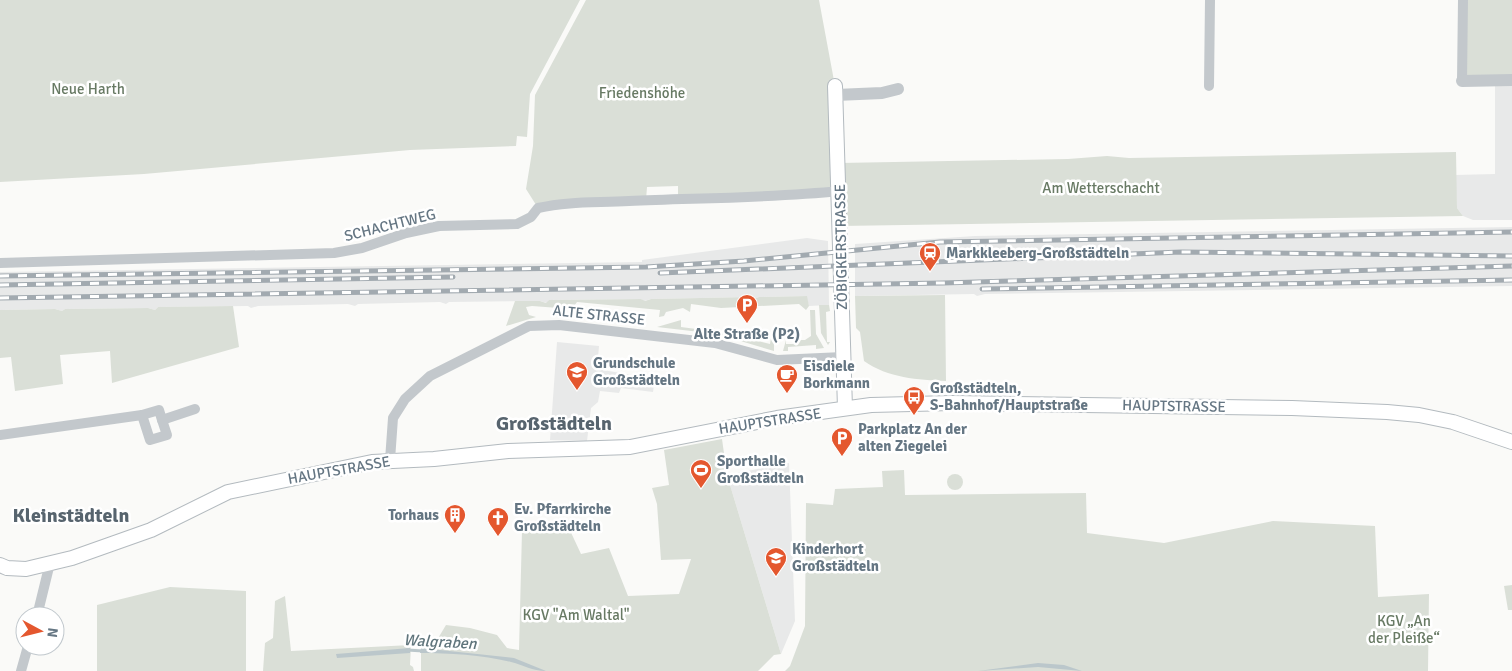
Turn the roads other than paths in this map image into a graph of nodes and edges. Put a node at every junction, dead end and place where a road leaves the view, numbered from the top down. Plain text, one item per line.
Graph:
1 (1210, 0) edge
2 (1463, 0) edge
3 (1512, 80) edge
4 (1462, 81) joint
5 (1209, 86) dead end
6 (898, 89) dead end
7 (836, 91) joint
8 (840, 191) junction
9 (0, 263) edge
10 (843, 357) junction
11 (845, 408) junction
12 (195, 410) dead end
13 (142, 415) junction
14 (162, 420) junction
15 (0, 435) edge
16 (1512, 442) edge
17 (390, 460) junction
18 (46, 563) junction
19 (0, 565) edge
20 (39, 606) edge
21 (25, 656) edge
22 (21, 671) edge

1 - 5 street
2 - 4 street
3 - 4 street
6 - 7 street
7 - 8 main road, ZÖBIGKERSTRASSE
8 - 9 street, SCHACHTWEG
8 - 10 main road, ZÖBIGKERSTRASSE
10 - 11 main road, ZÖBIGKERSTRASSE
10 - 17 street, ALTE STRASSE
11 - 16 main road, HAUPTSTRASSE
11 - 17 main road, HAUPTSTRASSE
12 - 14 street
13 - 14 street
13 - 14 street
13 - 15 street
17 - 18 main road, HAUPTSTRASSE
18 - 19 main road, HAUPTSTRASSE
18 - 20 street
21 - 22 street

